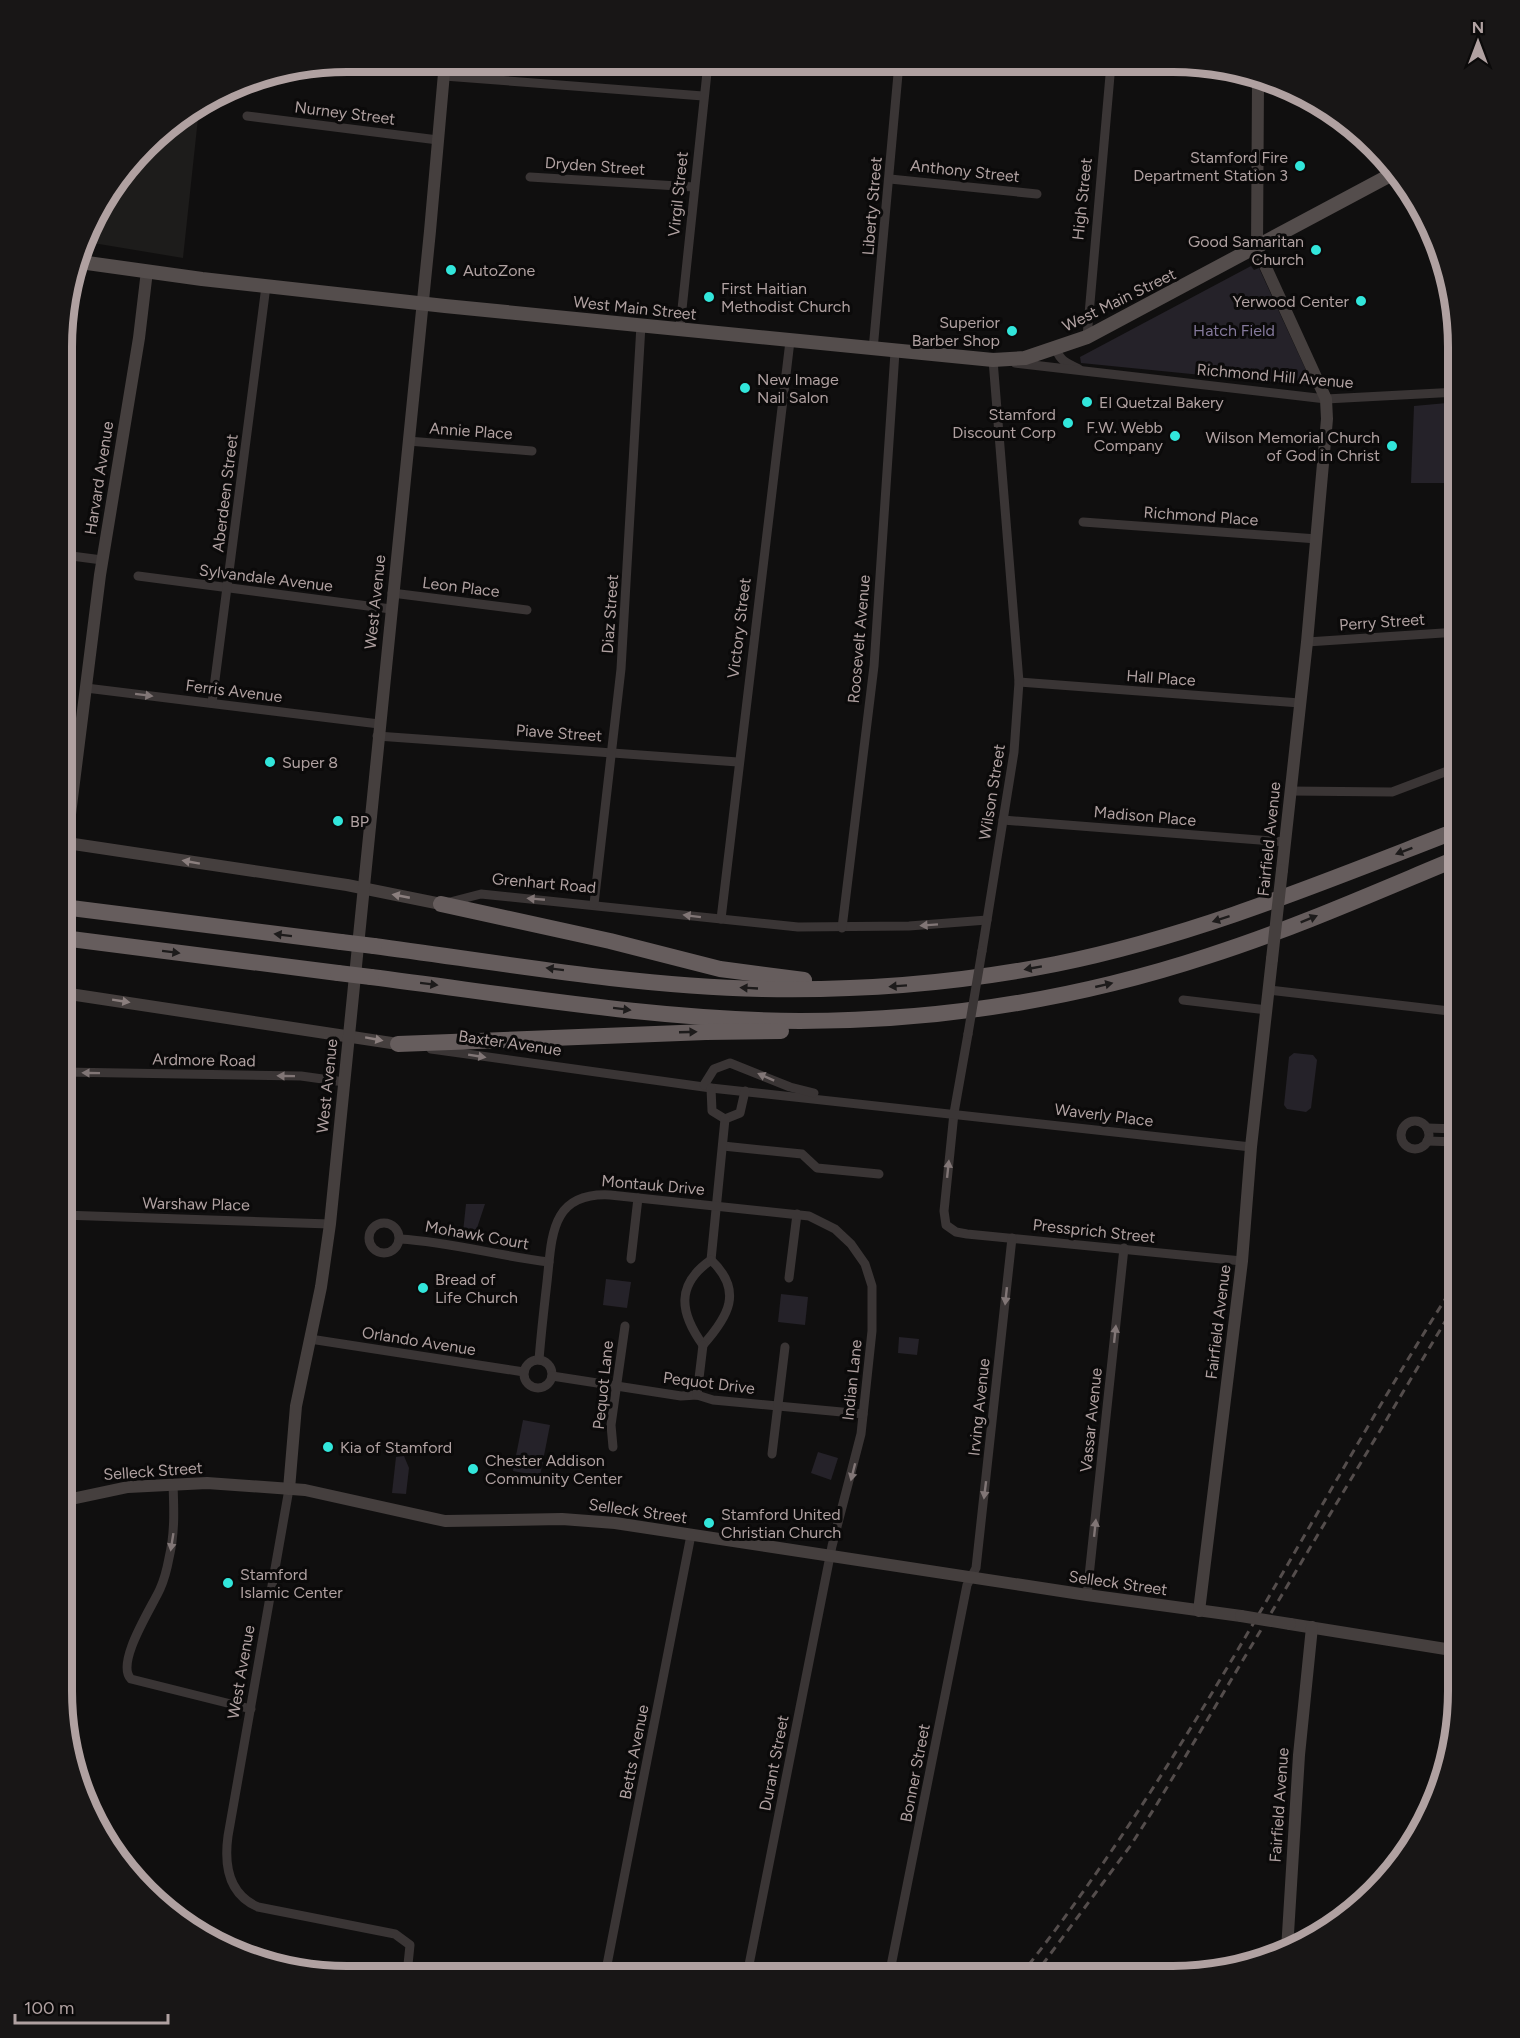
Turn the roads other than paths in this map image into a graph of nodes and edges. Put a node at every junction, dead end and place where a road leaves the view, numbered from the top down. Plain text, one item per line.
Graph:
1 (444, 72) edge
2 (707, 72) edge
3 (897, 72) edge
4 (1110, 72) edge
5 (444, 76) junction
6 (1258, 86) edge
7 (703, 96) junction
8 (247, 116) dead end
9 (438, 141) junction
10 (1388, 176) edge
11 (531, 177) dead end
12 (890, 179) junction
13 (694, 188) junction
14 (1037, 194) dead end
15 (1257, 248) junction
16 (86, 263) edge
17 (147, 271) junction
18 (266, 286) junction
19 (423, 304) junction
20 (641, 325) junction
21 (680, 328) junction
22 (1087, 337) junction
23 (790, 341) junction
24 (1056, 349) junction
25 (873, 350) junction
26 (895, 352) junction
27 (993, 360) junction
28 (1089, 374) junction
29 (1448, 393) edge
30 (1326, 399) junction
31 (408, 441) junction
32 (532, 451) dead end
33 (1083, 522) dead end
34 (1317, 539) junction
35 (72, 556) edge
36 (102, 560) junction
37 (138, 576) dead end
38 (228, 590) junction
39 (392, 593) junction
40 (391, 609) junction
41 (527, 610) dead end
42 (1448, 633) edge
43 (1307, 642) junction
44 (1019, 682) junction
45 (86, 688) junction
46 (212, 703) junction
47 (1300, 704) junction
48 (378, 730) junction
49 (612, 752) junction
50 (738, 762) junction
51 (1448, 771) edge
52 (72, 791) edge
53 (1290, 791) junction
54 (1003, 820) junction
55 (1448, 834) edge
56 (1285, 842) junction
57 (72, 843) edge
58 (1448, 863) edge
59 (362, 888) junction
60 (441, 904) junction
61 (594, 904) junction
62 (72, 908) edge
63 (721, 919) junction
64 (987, 920) junction
65 (842, 928) junction
66 (72, 939) edge
67 (871, 987) junction
68 (1269, 990) junction
69 (72, 994) edge
70 (1183, 1000) dead end
71 (1267, 1010) junction
72 (1448, 1011) edge
73 (914, 1016) junction
74 (349, 1035) junction
75 (398, 1044) junction
76 (72, 1072) edge
77 (344, 1082) junction
78 (707, 1086) junction
79 (746, 1091) junction
80 (842, 1101) junction
81 (954, 1113) junction
82 (725, 1119) junction
83 (1427, 1128) junction
84 (1448, 1129) edge
85 (1427, 1141) junction
86 (1448, 1142) edge
87 (723, 1146) junction
88 (1251, 1147) junction
89 (879, 1174) dead end
90 (638, 1198) junction
91 (716, 1206) junction
92 (797, 1214) junction
93 (72, 1215) edge
94 (824, 1222) joint
95 (330, 1224) junction
96 (946, 1225) joint
97 (1012, 1238) junction
98 (400, 1239) dead end
99 (1124, 1248) junction
100 (631, 1259) dead end
101 (711, 1260) junction
102 (1242, 1261) junction
103 (549, 1262) junction
104 (789, 1278) dead end
105 (625, 1326) dead end
106 (310, 1339) junction
107 (703, 1345) junction
108 (785, 1347) dead end
109 (539, 1360) junction
110 (524, 1372) junction
111 (552, 1377) junction
112 (617, 1386) junction
113 (697, 1395) junction
114 (778, 1406) junction
115 (863, 1414) junction
116 (613, 1447) dead end
117 (772, 1454) dead end
118 (173, 1484) junction
119 (289, 1489) junction
120 (72, 1498) edge
121 (691, 1535) junction
122 (831, 1556) junction
123 (971, 1577) junction
124 (1088, 1595) junction
125 (1199, 1611) junction
126 (1312, 1627) junction
127 (1448, 1649) edge
128 (251, 1709) junction
129 (1288, 1941) edge
130 (408, 1966) edge
131 (607, 1966) edge
132 (749, 1966) edge
133 (891, 1966) edge

1 - 5 main road, West Avenue
2 - 7 street, Virgil Street
3 - 12 street, Liberty Street
4 - 22 street, High Street
5 - 7 street
5 - 9 main road, West Avenue
6 - 15 main road, Fairfield Avenue
7 - 13 street, Virgil Street
8 - 9 street, Nurney Street
9 - 19 main road, West Avenue
10 - 15 main road, West Main Street
11 - 13 street, Dryden Street
12 - 14 street, Anthony Street
12 - 25 street, Liberty Street
13 - 21 street, Virgil Street
15 - 22 main road, West Main Street
15 - 30 main road, Fairfield Avenue
16 - 17 main road, West Main Street
17 - 18 main road, West Main Street
17 - 36 main road, Harvard Avenue
18 - 19 main road, West Main Street
18 - 38 street, Aberdeen Street
19 - 20 main road, West Main Street
19 - 31 main road, West Avenue
20 - 21 main road, West Main Street
20 - 49 street, Diaz Street
21 - 23 main road, West Main Street
22 - 24 main road, West Main Street
23 - 25 main road, West Main Street
23 - 50 street, Victory Street
24 - 27 main road, West Main Street
24 - 28 street, Richmond Hill Avenue
25 - 26 main road, West Main Street
26 - 27 main road, West Main Street
26 - 65 street, Roosevelt Avenue
27 - 28 street, Richmond Hill Avenue
27 - 44 street, Wilson Street
28 - 30 street, Richmond Hill Avenue
29 - 30 street, Richmond Hill Avenue
30 - 34 main road, Fairfield Avenue
31 - 32 street, Annie Place
31 - 39 main road, West Avenue
33 - 34 street, Richmond Place
34 - 43 main road, Fairfield Avenue
35 - 36 street
36 - 45 main road, Harvard Avenue
37 - 38 street, Sylvandale Avenue
38 - 40 street, Sylvandale Avenue
38 - 46 street, Aberdeen Street
39 - 40 main road, West Avenue
39 - 41 street, Leon Place
40 - 48 main road, West Avenue
42 - 43 street, Perry Street
43 - 47 main road, Fairfield Avenue
44 - 47 street, Hall Place
44 - 54 street, Wilson Street
45 -> 46 street, Ferris Avenue
45 - 52 main road, Harvard Avenue
46 - 48 street, Ferris Avenue
47 - 53 main road, Fairfield Avenue
48 - 49 street, Piave Street
48 - 59 main road, West Avenue
49 - 50 street, Piave Street
49 - 61 street, Diaz Street
50 - 63 street, Victory Street
51 - 53 street
53 - 56 main road, Fairfield Avenue
54 - 56 street, Madison Place
54 - 64 street, Wilson Street
55 -> 67 highway
56 - 68 main road, Fairfield Avenue, bridge
59 -> 57 main road, Grenhart Road
73 -> 58 highway
60 -> 59 main road, Grenhart Road
59 - 74 main road, West Avenue
61 -> 60 street, Grenhart Road
60 - 67 highway
63 -> 61 street, Grenhart Road
67 -> 62 highway, bridge
63 - 65 street, Grenhart Road
64 -> 65 street, Grenhart Road
64 - 81 street, Wilson Street, bridge
66 -> 73 highway, bridge
68 - 71 main road, Fairfield Avenue
68 - 72 street
69 -> 74 main road, Baxter Avenue
70 - 71 street
71 - 88 main road, Fairfield Avenue
75 -> 73 highway
74 -> 75 main road, Baxter Avenue
74 - 77 main road, West Avenue
75 -> 78 street, Baxter Avenue
77 -> 76 street, Ardmore Road
77 - 95 main road, West Avenue
78 - 79 street, Baxter Avenue
80 -> 78 street
78 - 82 street
79 - 80 street, Baxter Avenue
79 - 82 street
80 - 81 street, Baxter Avenue
81 - 88 street, Waverly Place
96 -> 81 street, Wilson Street
82 - 87 street
83 - 84 street
83 - 85 street
83 - 85 street
85 - 86 street
87 - 89 street
87 - 91 street
88 - 102 main road, Fairfield Avenue
90 - 91 street, Montauk Drive
90 - 100 street
90 - 103 street, Montauk Drive
91 - 92 street, Montauk Drive
91 - 101 street
92 - 94 street, Montauk Drive
92 - 104 street
93 - 95 street, Warshaw Place
94 - 115 street, Indian Lane
95 - 106 main road, West Avenue
96 - 97 street, Pressprich Street
97 - 99 street, Pressprich Street
97 -> 123 street, Irving Avenue
98 - 103 street, Mohawk Court
99 - 102 street, Pressprich Street
124 -> 99 street, Vassar Avenue
101 - 107 street
101 - 107 street
102 - 125 main road, Fairfield Avenue
103 - 109 street, Montauk Drive
105 - 112 street, Pequot Lane
106 - 110 street, Orlando Avenue
106 - 119 main road, West Avenue
107 - 113 street
108 - 114 street
109 - 110 street
109 - 111 street
110 - 111 street, Orlando Avenue
111 - 112 street, Pequot Drive
112 - 113 street, Pequot Drive
112 - 116 street, Pequot Lane
113 - 114 street, Pequot Drive
114 - 115 street, Pequot Drive
114 - 117 street
115 -> 122 street, Indian Lane
118 - 119 main road, Selleck Street
118 - 120 main road, Selleck Street
118 -> 128 street
119 - 121 main road, Selleck Street
119 - 128 street, West Avenue
121 - 122 main road, Selleck Street
121 - 131 street, Betts Avenue
122 - 123 main road, Selleck Street
122 - 132 street, Durant Street
123 - 124 main road, Selleck Street
123 - 133 street, Bonner Street
124 - 125 main road, Selleck Street
125 - 126 main road, Selleck Street, bridge
126 - 127 main road, Selleck Street
126 - 129 main road, Fairfield Avenue
128 - 130 street, West Avenue

